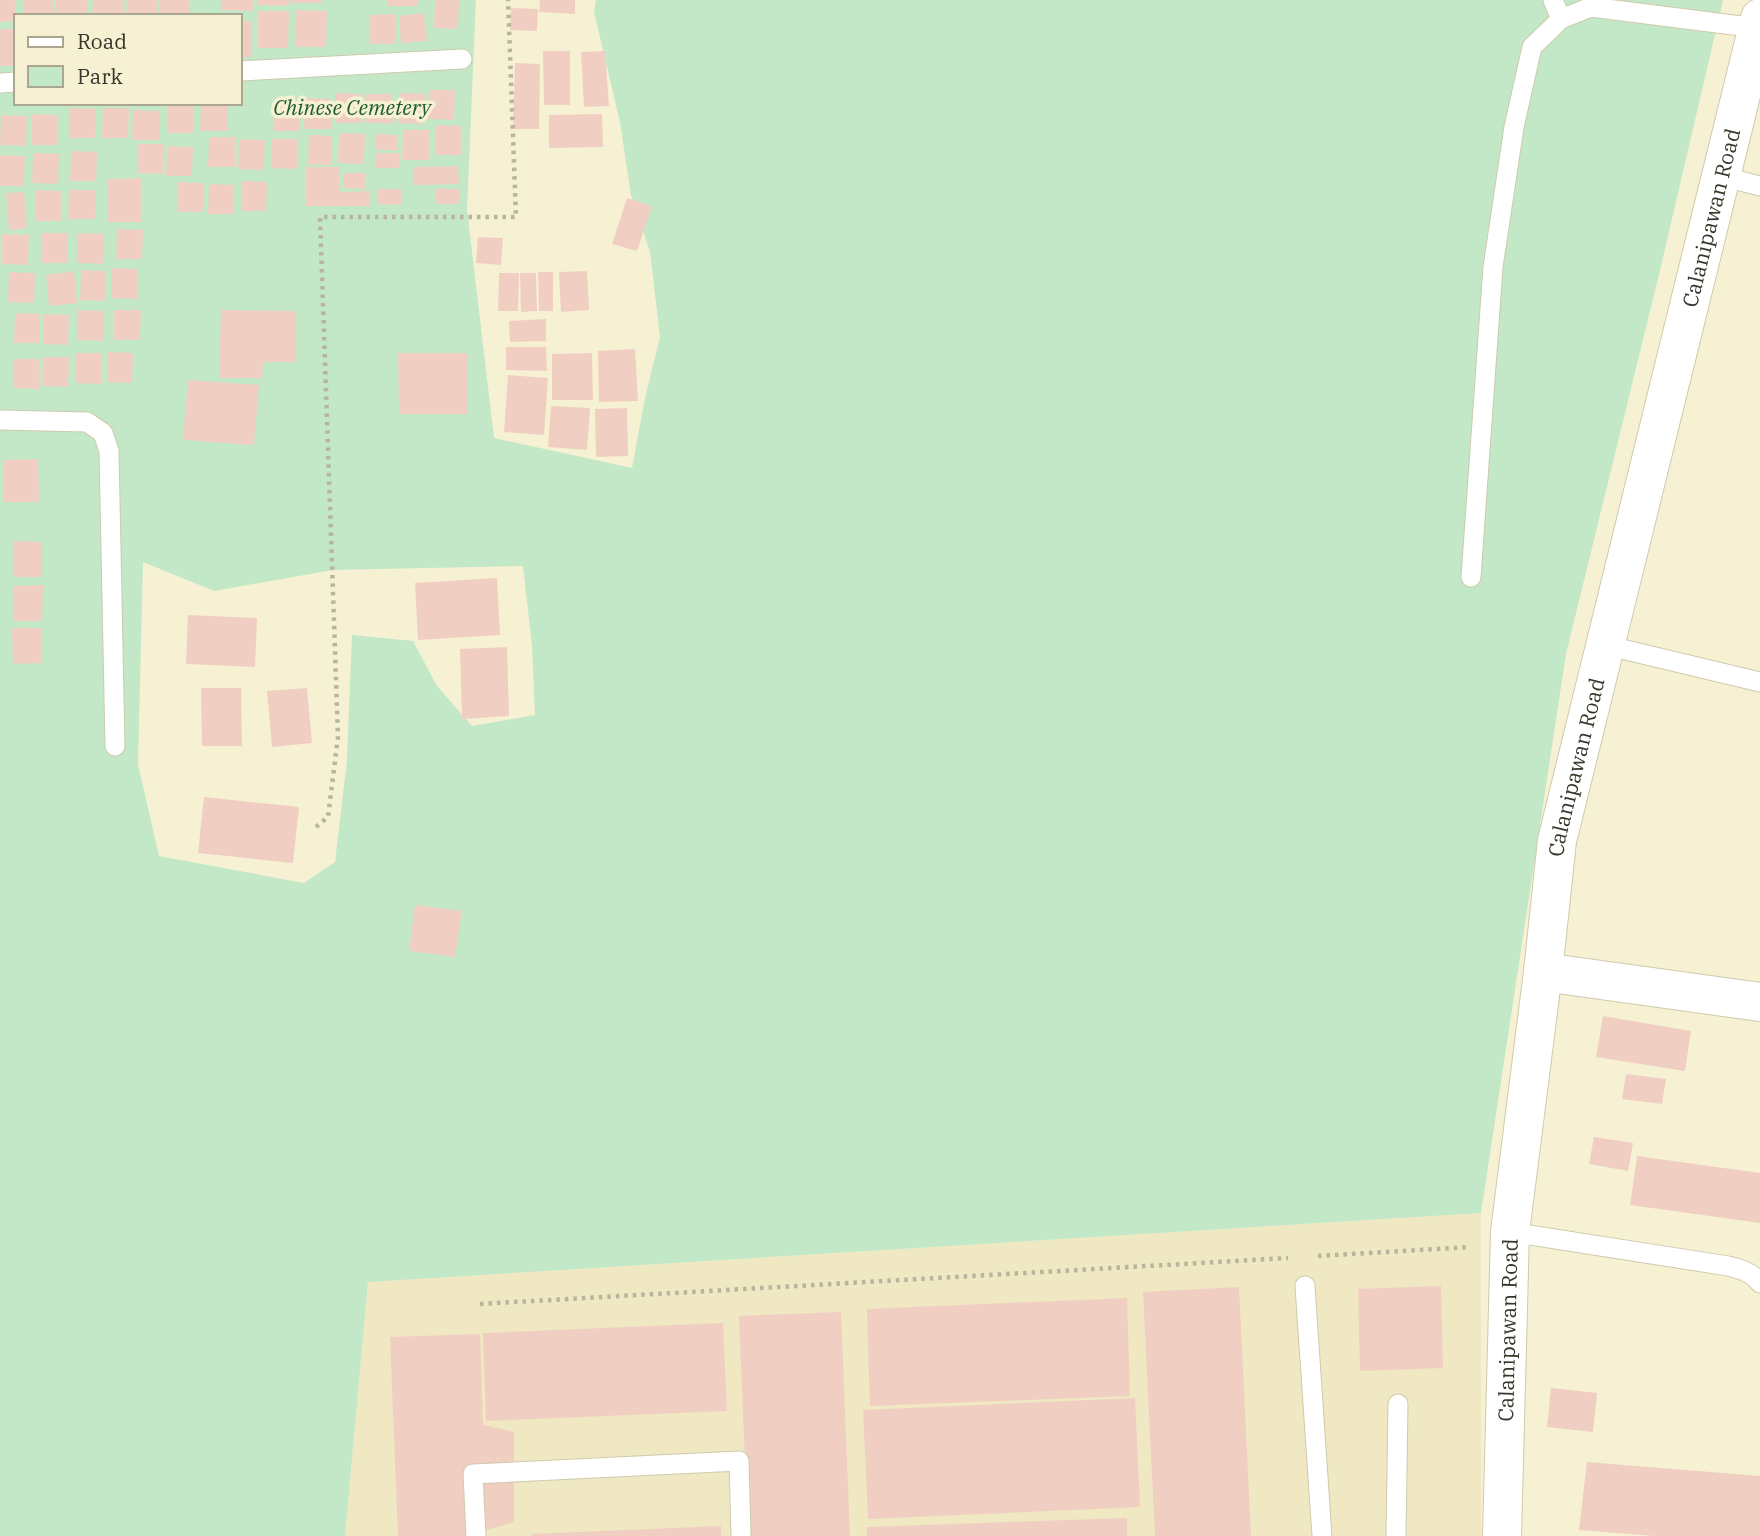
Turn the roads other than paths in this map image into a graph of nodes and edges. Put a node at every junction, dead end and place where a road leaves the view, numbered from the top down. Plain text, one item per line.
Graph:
1 (1553, 0) edge
2 (1561, 19) junction
3 (1759, 23) edge
4 (462, 59) dead end
5 (242, 71) edge
6 (1721, 176) junction
7 (1760, 186) edge
8 (0, 420) edge
9 (1471, 578) dead end
10 (1605, 645) junction
11 (1760, 682) edge
12 (115, 746) dead end
13 (1543, 972) junction
14 (1760, 1002) edge
15 (1510, 1232) junction
16 (1760, 1283) edge
17 (1306, 1286) dead end
18 (1398, 1404) dead end
19 (475, 1536) edge
20 (741, 1536) edge
21 (1322, 1536) edge
22 (1396, 1536) edge
23 (1502, 1536) edge

1 - 2 lane
2 - 3 lane
2 - 9 lane
3 - 6 street, Calanipawan Road
4 - 5 lane
6 - 7 lane
6 - 10 street, Calanipawan Road
8 - 12 lane
10 - 11 lane
10 - 13 street, Calanipawan Road
13 - 14 street
13 - 15 street, Calanipawan Road
15 - 16 lane
15 - 23 street, Calanipawan Road
17 - 21 lane
18 - 22 lane
19 - 20 lane

